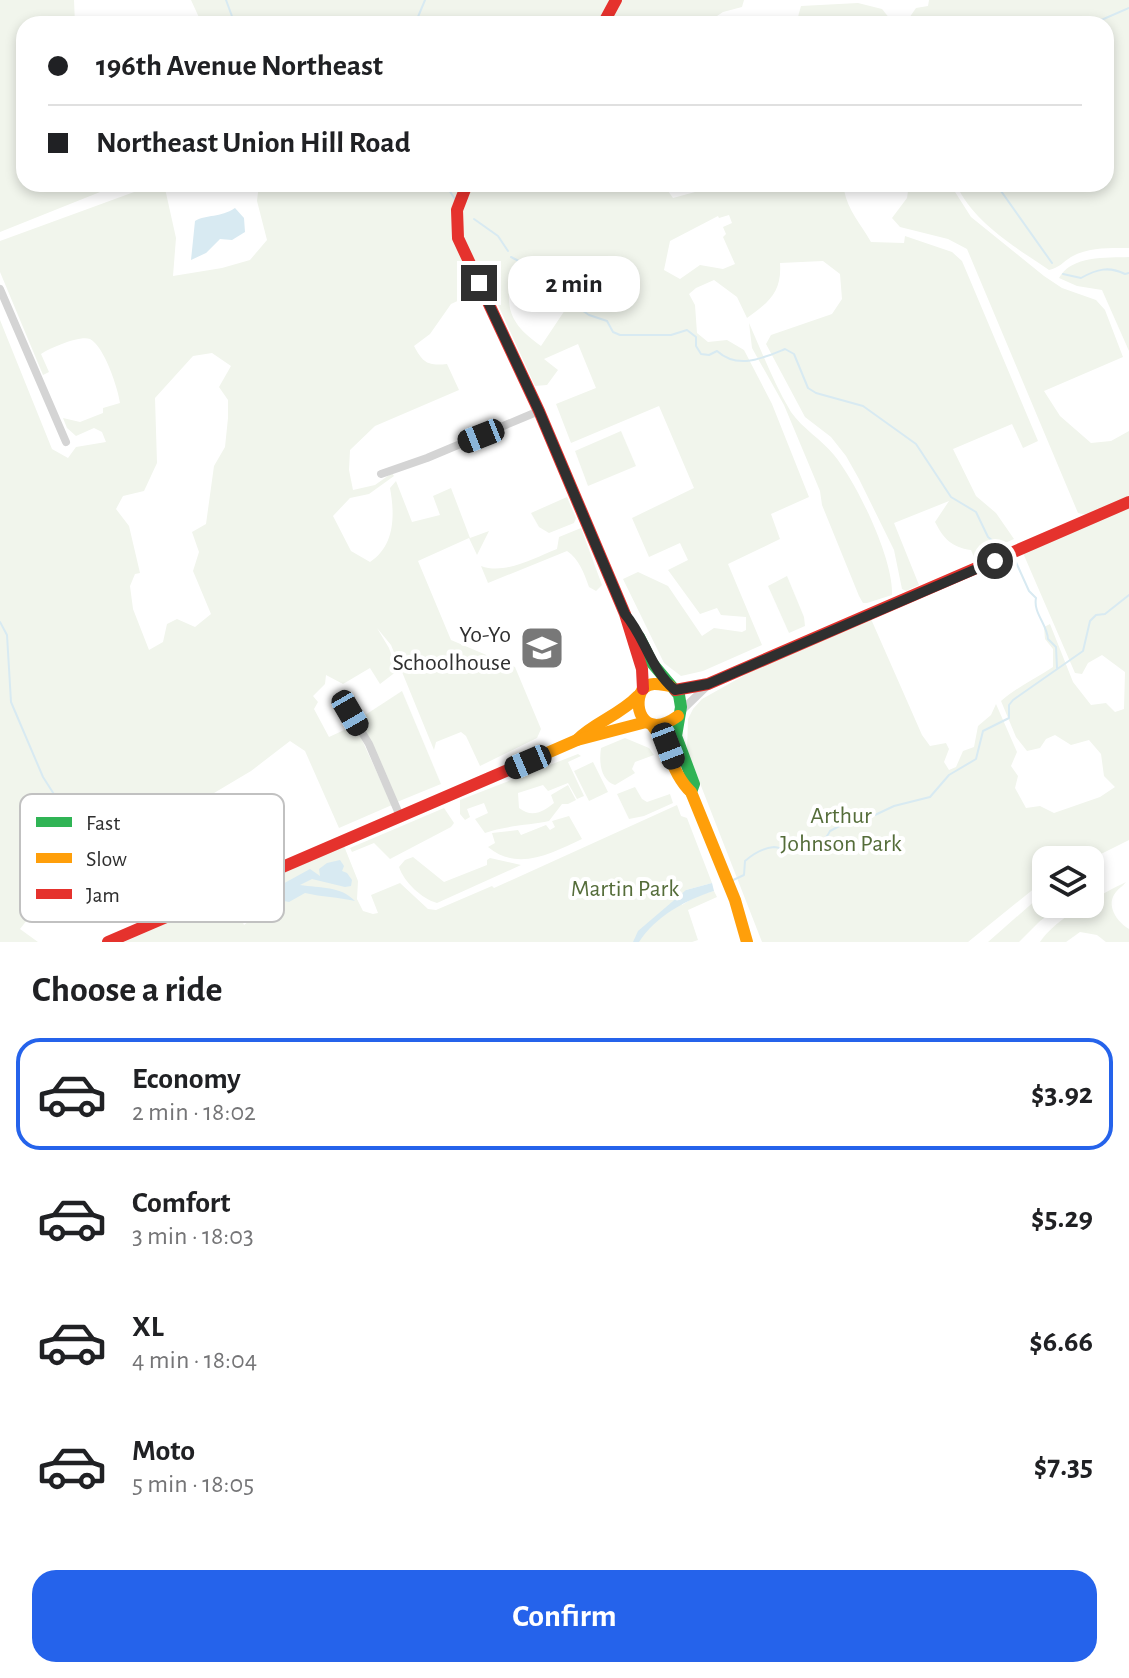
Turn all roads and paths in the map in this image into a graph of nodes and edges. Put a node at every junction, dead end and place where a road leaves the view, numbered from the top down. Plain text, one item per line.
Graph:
1 (463, 192) edge
2 (0, 289) edge
3 (539, 411) junction
4 (66, 442) dead end
5 (381, 474) dead end
6 (1129, 502) edge
7 (625, 614) junction
8 (708, 684) junction
9 (672, 688) junction
10 (642, 691) junction
11 (350, 713) dead end
12 (678, 715) junction
13 (649, 724) junction
14 (577, 740) junction
15 (691, 792) junction
16 (400, 816) junction
17 (284, 866) edge
18 (154, 922) edge
19 (108, 942) edge
20 (747, 942) edge

1 - 3 street
2 - 4 street
3 - 5 street
3 - 7 street
6 - 8 street
7 - 9 street
7 - 10 street
8 - 9 street
8 - 12 street
9 - 10 street
9 - 12 street
10 - 13 street
10 - 14 street
11 - 16 street
12 - 13 street
12 - 15 street
13 - 14 street
13 - 15 street
14 - 16 street
15 - 20 street
16 - 17 street
18 - 19 street

